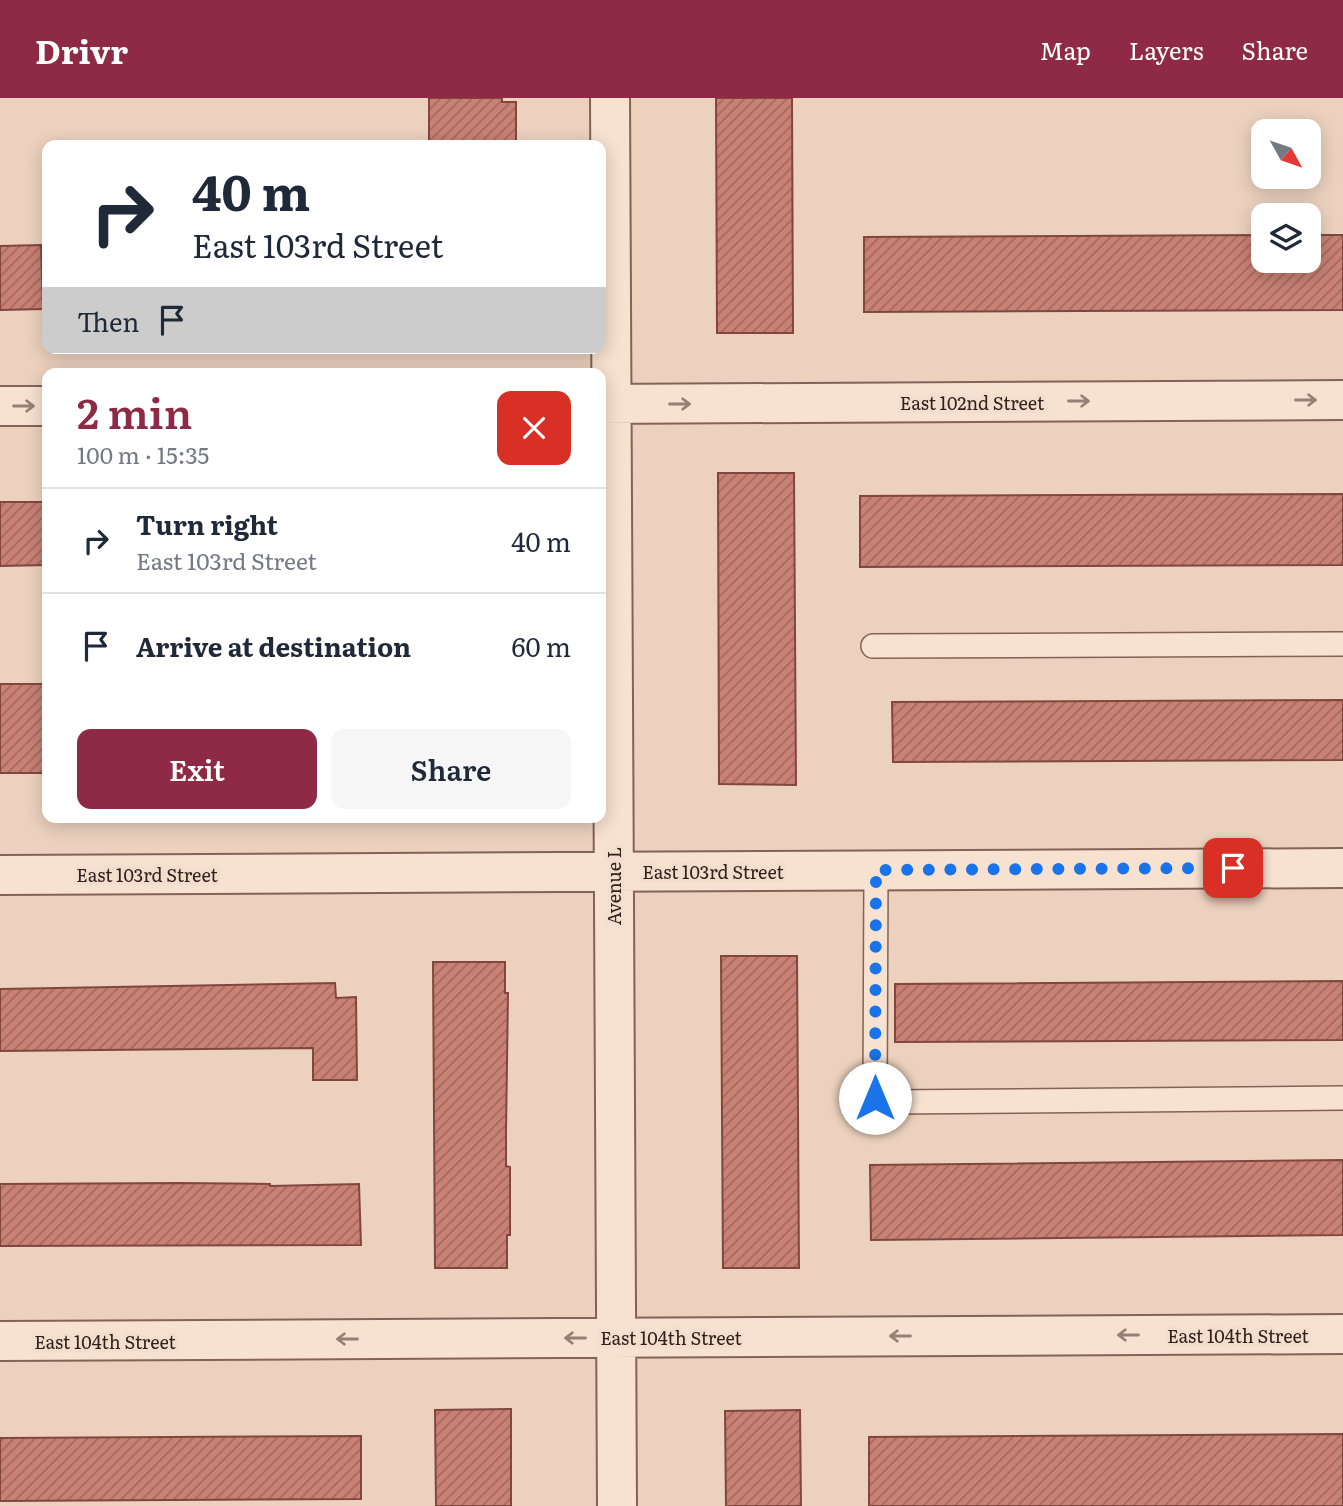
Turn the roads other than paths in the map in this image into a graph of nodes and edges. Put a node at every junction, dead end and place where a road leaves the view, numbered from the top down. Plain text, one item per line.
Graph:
1 (610, 98) edge
2 (1343, 400) edge
3 (606, 404) edge
4 (42, 406) edge
5 (0, 407) edge
6 (1343, 644) edge
7 (873, 646) dead end
8 (1343, 867) edge
9 (876, 870) junction
10 (613, 872) junction
11 (0, 875) edge
12 (1343, 1098) edge
13 (1343, 1334) edge
14 (617, 1338) junction
15 (0, 1341) edge
16 (617, 1506) edge

1 - 3 street, Avenue L
3 -> 2 street, East 102nd Street
3 - 10 street, Avenue L
5 -> 4 street
6 - 7 lane
8 - 9 street, East 103rd Street
9 - 10 street, East 103rd Street
9 - 12 lane
10 - 11 street, East 103rd Street
10 - 14 street, Avenue L
13 -> 14 street, East 104th Street
14 -> 15 street, East 104th Street
14 - 16 street, Avenue L

